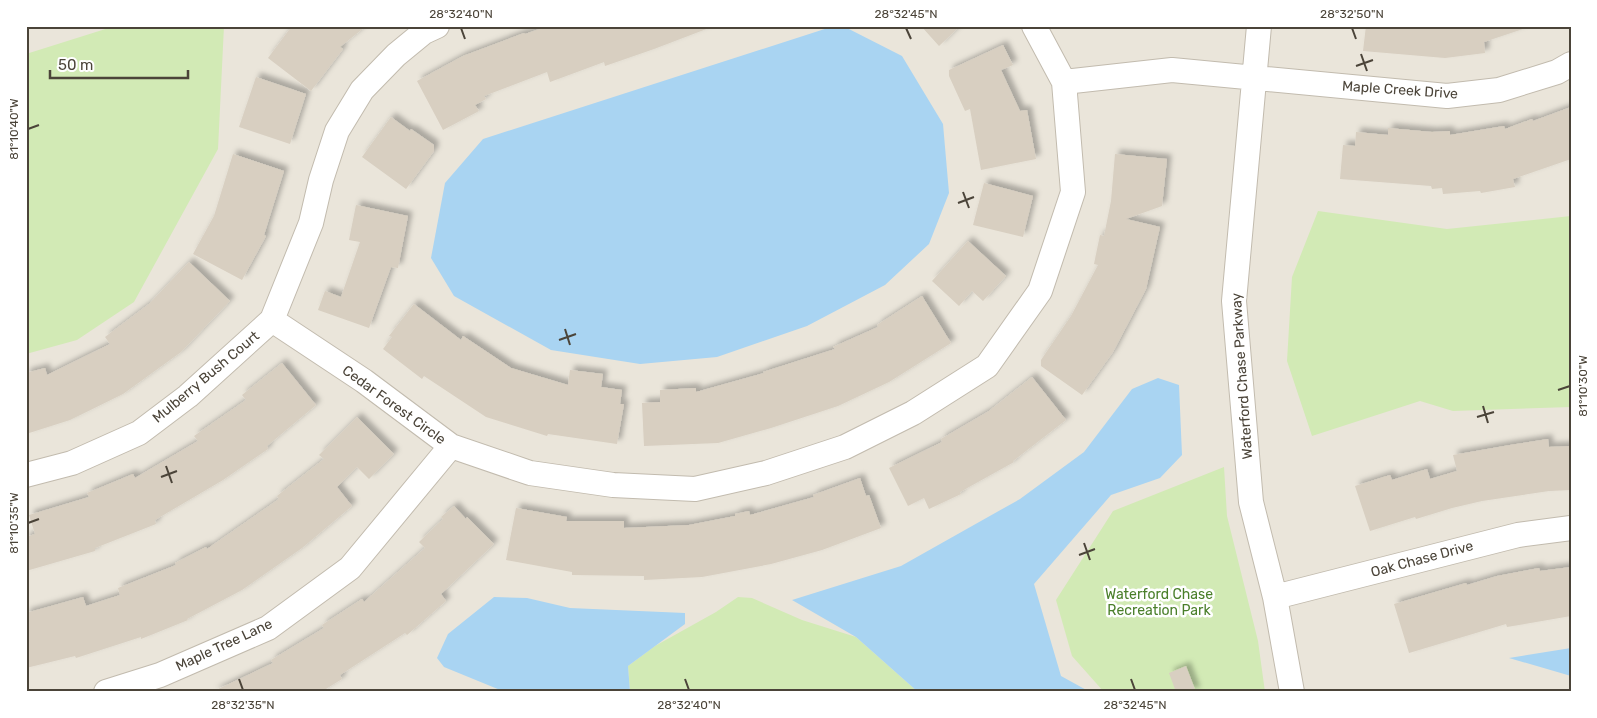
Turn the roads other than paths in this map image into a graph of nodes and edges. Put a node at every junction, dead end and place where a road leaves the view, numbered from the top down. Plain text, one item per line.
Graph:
1 (437, 26) edge
2 (1034, 26) edge
3 (1259, 26) edge
4 (1571, 64) edge
5 (1254, 77) junction
6 (1064, 82) junction
7 (272, 320) junction
8 (451, 446) junction
9 (26, 475) edge
10 (1571, 528) edge
11 (1275, 596) junction
12 (106, 692) edge
13 (1292, 692) edge

1 - 7 street
2 - 6 street, Cedar Forest Circle
3 - 5 street, Waterford Chase Parkway
4 - 5 street, Maple Creek Drive
5 - 6 street
5 - 11 street, Waterford Chase Parkway
6 - 8 street, Cedar Forest Circle
7 - 8 street, Cedar Forest Circle
7 - 9 street, Mulberry Bush Court
8 - 12 street, Maple Tree Lane
10 - 11 street, Oak Chase Drive
11 - 13 street, Waterford Chase Parkway

